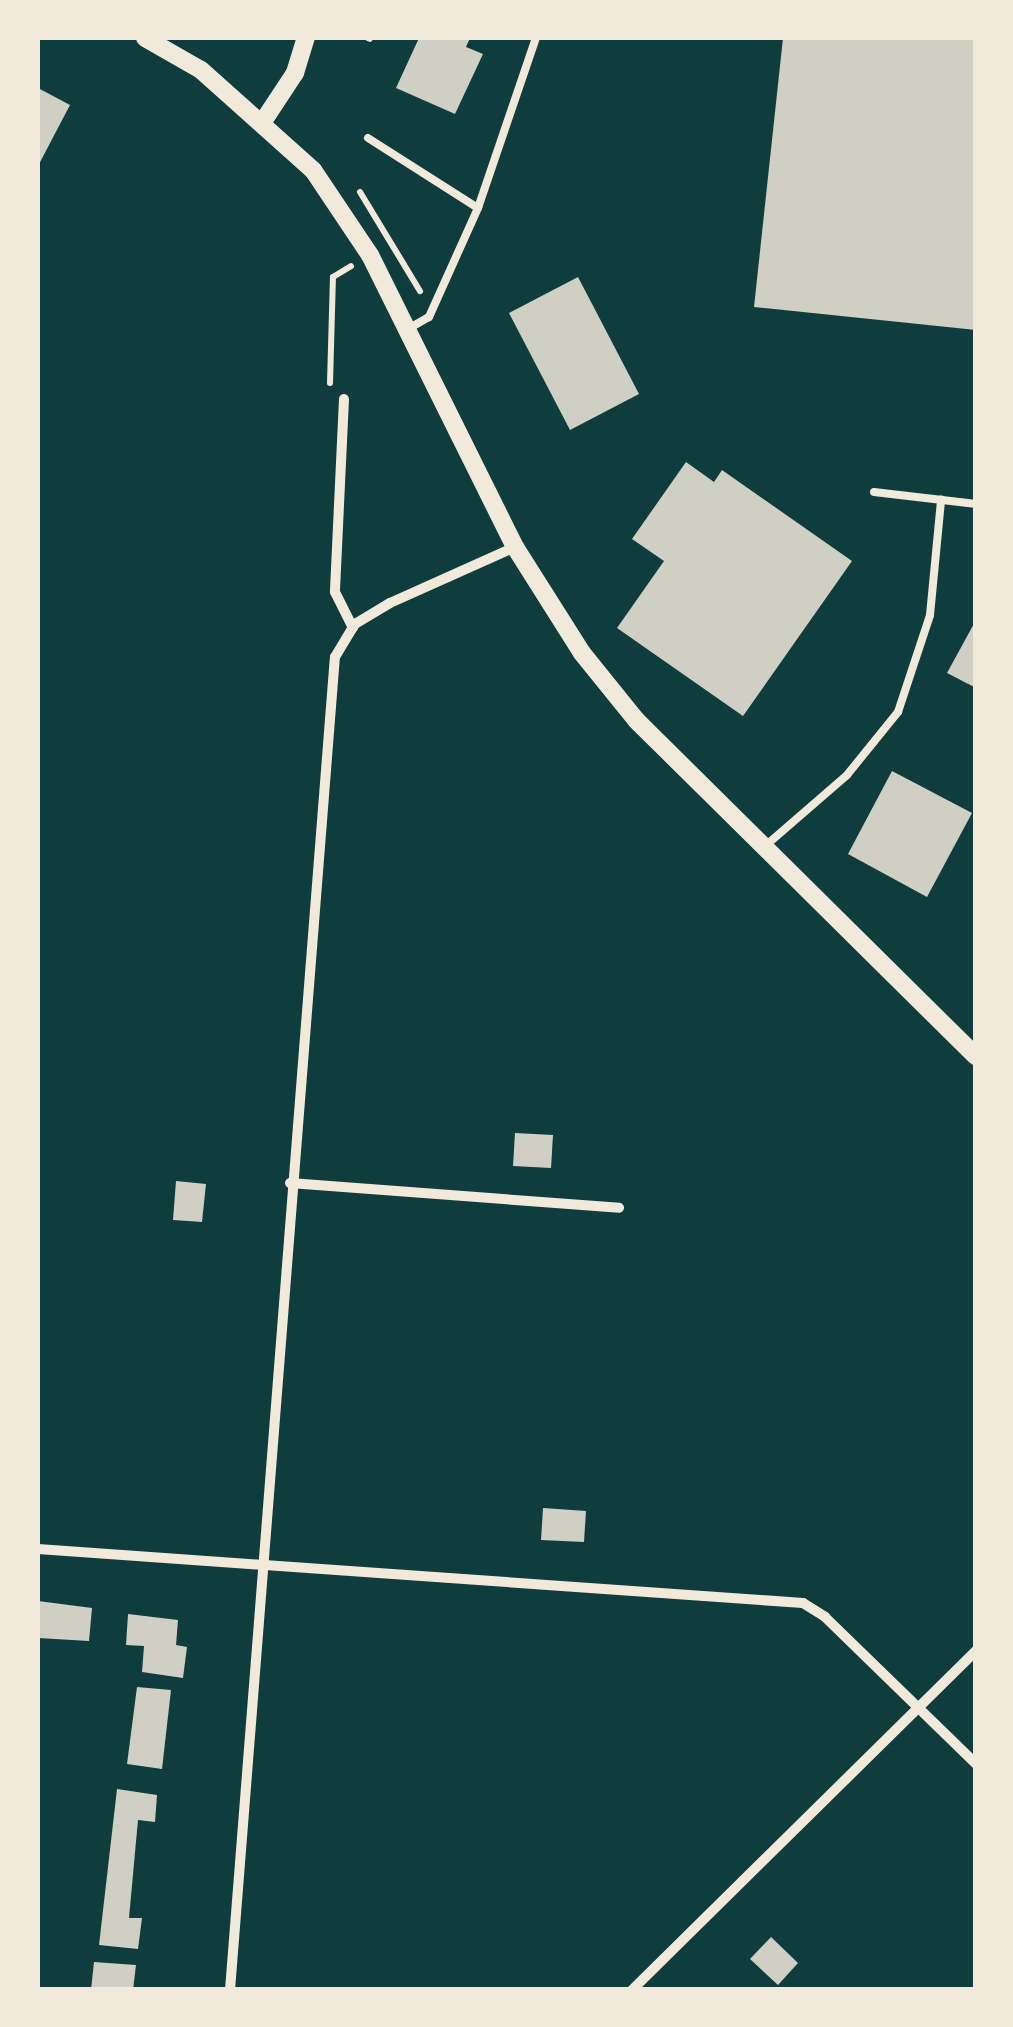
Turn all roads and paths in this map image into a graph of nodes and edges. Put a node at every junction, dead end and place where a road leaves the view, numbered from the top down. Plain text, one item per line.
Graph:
1 (144, 38) edge
2 (306, 38) edge
3 (536, 38) edge
4 (262, 123) junction
5 (368, 138) dead end
6 (478, 208) junction
7 (333, 277) dead end
8 (404, 331) junction
9 (344, 399) joint
10 (874, 492) dead end
11 (941, 500) junction
12 (976, 504) edge
13 (515, 547) junction
14 (353, 628) junction
15 (764, 847) junction
16 (976, 1056) edge
17 (290, 1182) junction
18 (618, 1208) dead end
19 (38, 1549) edge
20 (267, 1565) junction
21 (976, 1651) edge
22 (920, 1708) junction
23 (976, 1764) edge
24 (230, 1990) edge
25 (632, 1990) edge

1 - 4 street
2 - 4 street
3 - 6 lane
4 - 8 street
5 - 6 lane
6 - 8 lane
7 - 9 path
8 - 13 street
9 - 14 street
10 - 11 lane
11 - 12 lane
11 - 15 lane
13 - 14 street
13 - 15 street
14 - 17 street
15 - 16 street
17 - 18 street
17 - 20 street
19 - 20 street
20 - 22 street
20 - 24 street
21 - 22 street
22 - 23 street
22 - 25 street

